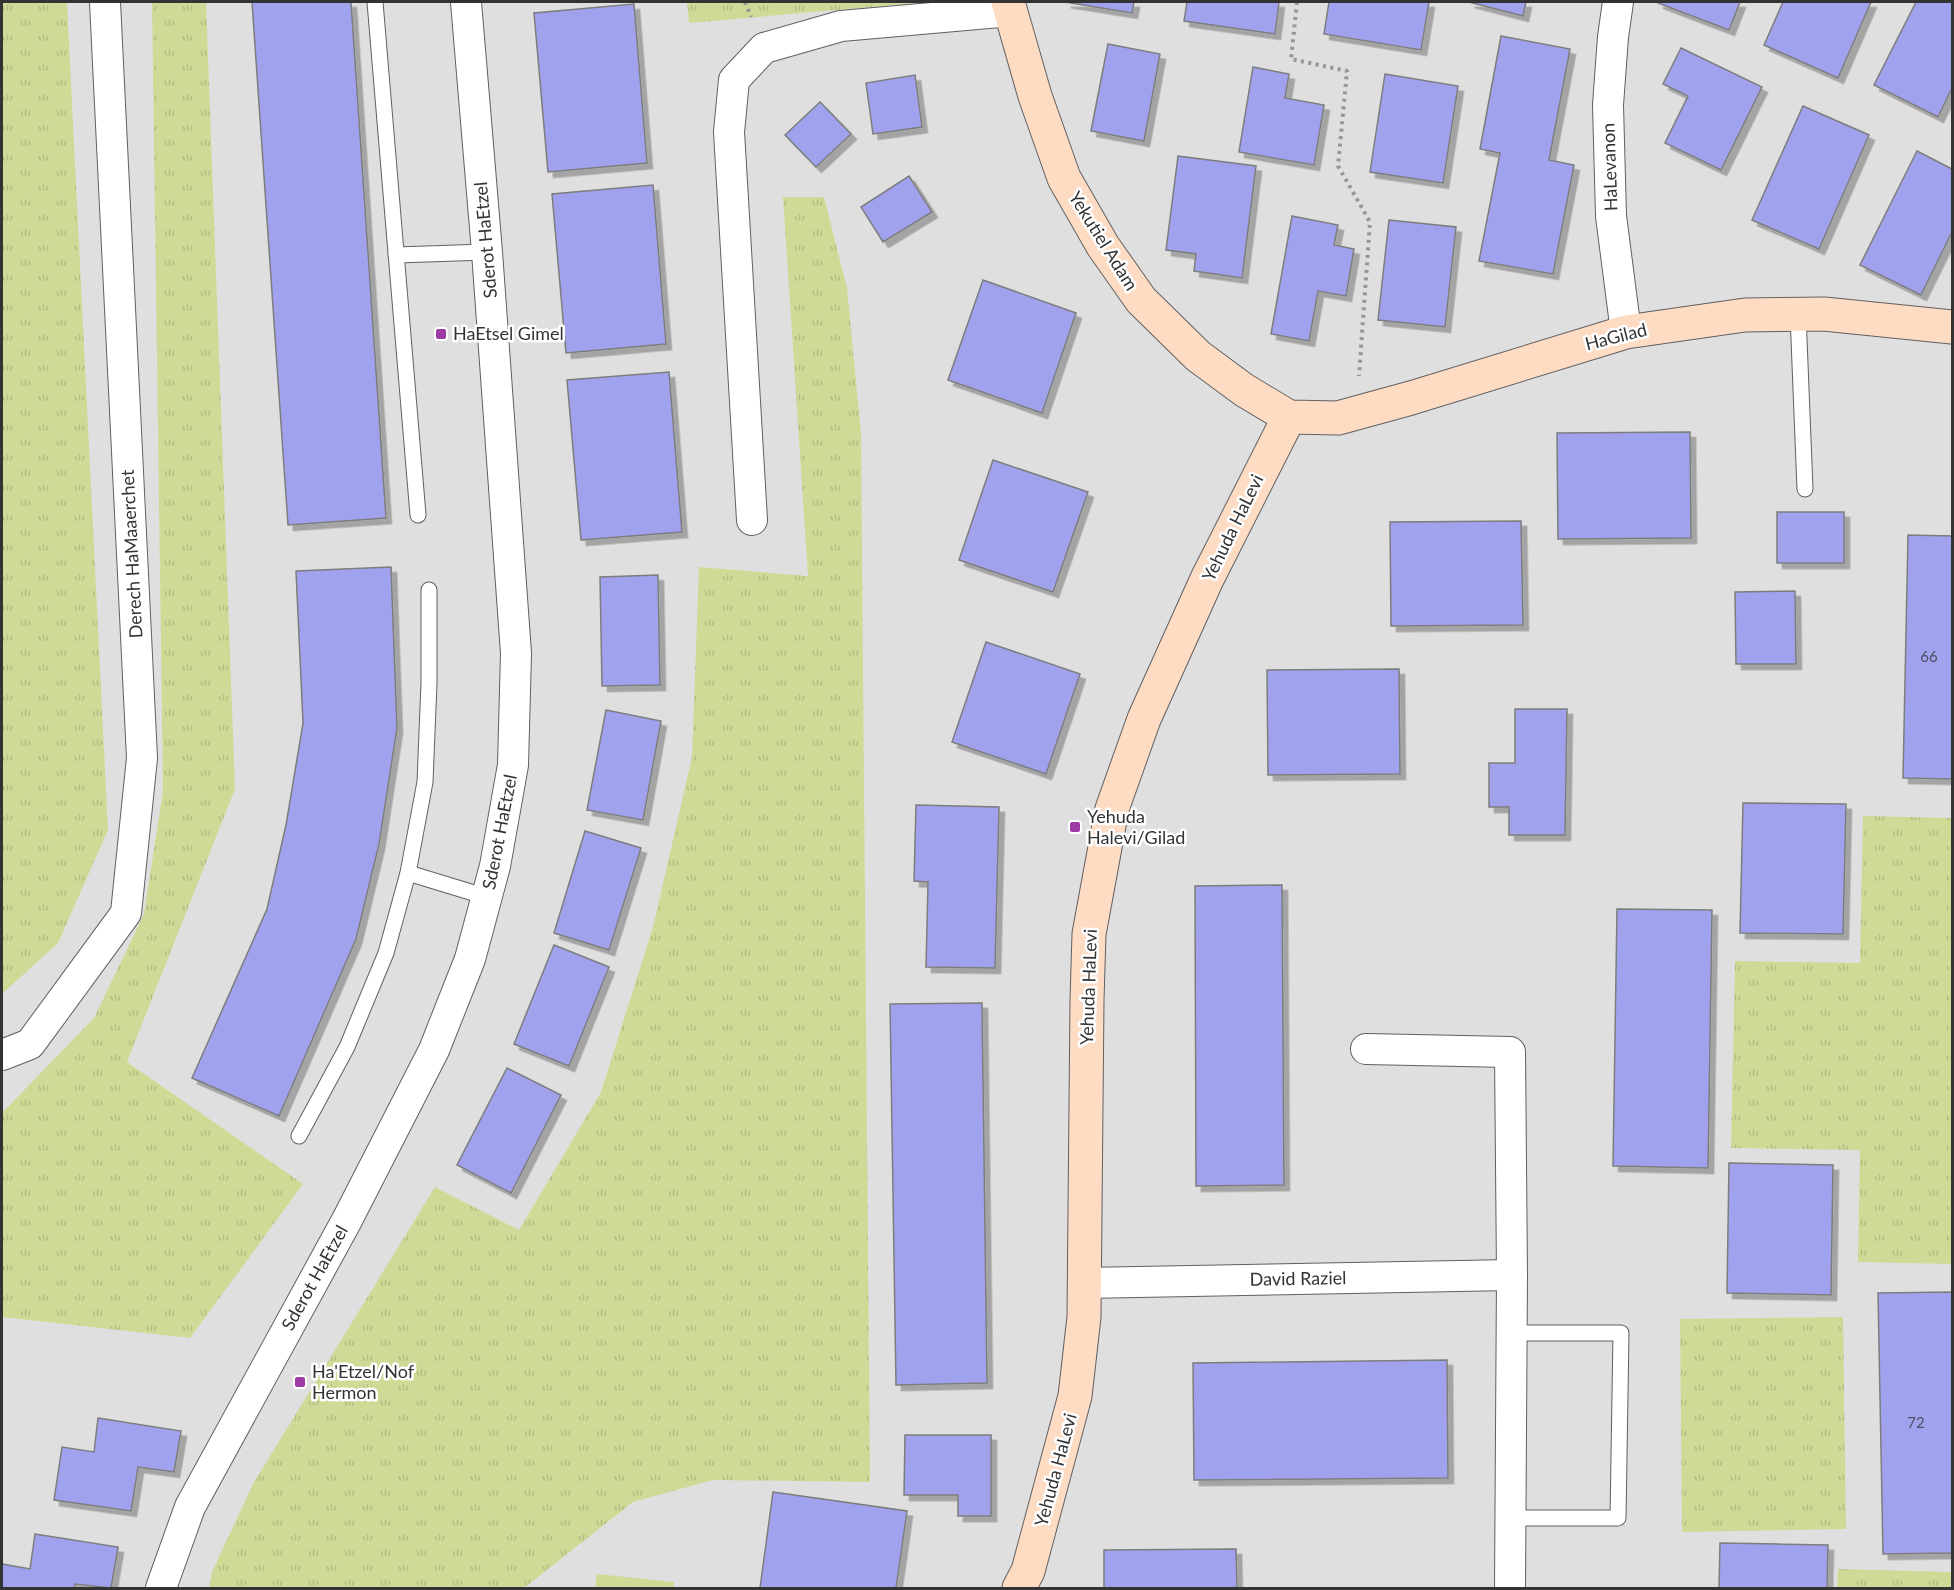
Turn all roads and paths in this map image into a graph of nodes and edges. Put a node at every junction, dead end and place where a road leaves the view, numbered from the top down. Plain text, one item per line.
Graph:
1 (105, 2) edge
2 (375, 2) edge
3 (466, 2) edge
4 (1297, 2) edge
5 (1618, 2) edge
6 (1009, 6) edge
7 (487, 252) junction
8 (396, 255) junction
9 (1798, 314) junction
10 (1953, 327) edge
11 (1626, 332) junction
12 (1356, 413) junction
13 (1289, 417) junction
14 (1805, 489) dead end
15 (418, 515) dead end
16 (752, 520) dead end
17 (429, 590) dead end
18 (408, 873) junction
19 (487, 897) junction
20 (1366, 1049) dead end
21 (2, 1055) edge
22 (299, 1136) dead end
23 (1512, 1275) junction
24 (1084, 1283) junction
25 (1512, 1333) junction
26 (1510, 1518) junction
27 (161, 1588) edge
28 (1019, 1588) edge
29 (1510, 1588) edge

1 - 21 street, Derech HaMaaerchet
2 - 8 lane
3 - 7 street, Sderot HaEtzel
4 - 12 path
5 - 11 street, HaLevanon
6 - 13 street, Yekutiel Adam
6 - 16 street
7 - 8 lane
7 - 19 street, Sderot HaEtzel
8 - 15 lane
9 - 10 street, HaGilad
9 - 11 street, HaGilad
9 - 14 lane
11 - 12 street, HaGilad
12 - 13 street, HaGilad
13 - 24 street, Yehuda HaLevi
17 - 18 lane
18 - 19 lane
18 - 22 lane
19 - 27 street, Sderot HaEtzel
20 - 23 street
23 - 24 street, David Raziel
23 - 25 street
24 - 28 street, Yehuda HaLevi
25 - 26 street
25 - 26 lane
26 - 29 street

